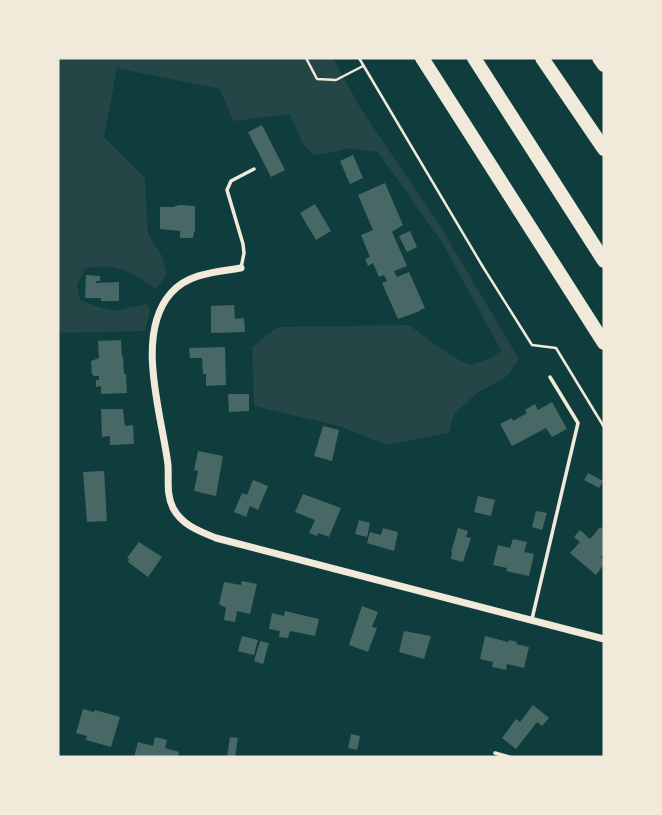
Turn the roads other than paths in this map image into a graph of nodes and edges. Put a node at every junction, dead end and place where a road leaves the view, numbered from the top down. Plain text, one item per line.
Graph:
1 (422, 58) edge
2 (474, 58) edge
3 (542, 58) edge
4 (599, 58) edge
5 (604, 65) edge
6 (604, 149) edge
7 (254, 169) dead end
8 (604, 261) edge
9 (241, 268) joint
10 (604, 343) edge
11 (550, 377) dead end
12 (532, 619) junction
13 (604, 639) edge
14 (495, 753) dead end
15 (509, 757) edge

1 - 10 highway
2 - 8 highway
3 - 6 highway
4 - 5 highway
7 - 9 lane
9 - 12 street
11 - 12 lane
12 - 13 street
14 - 15 lane

